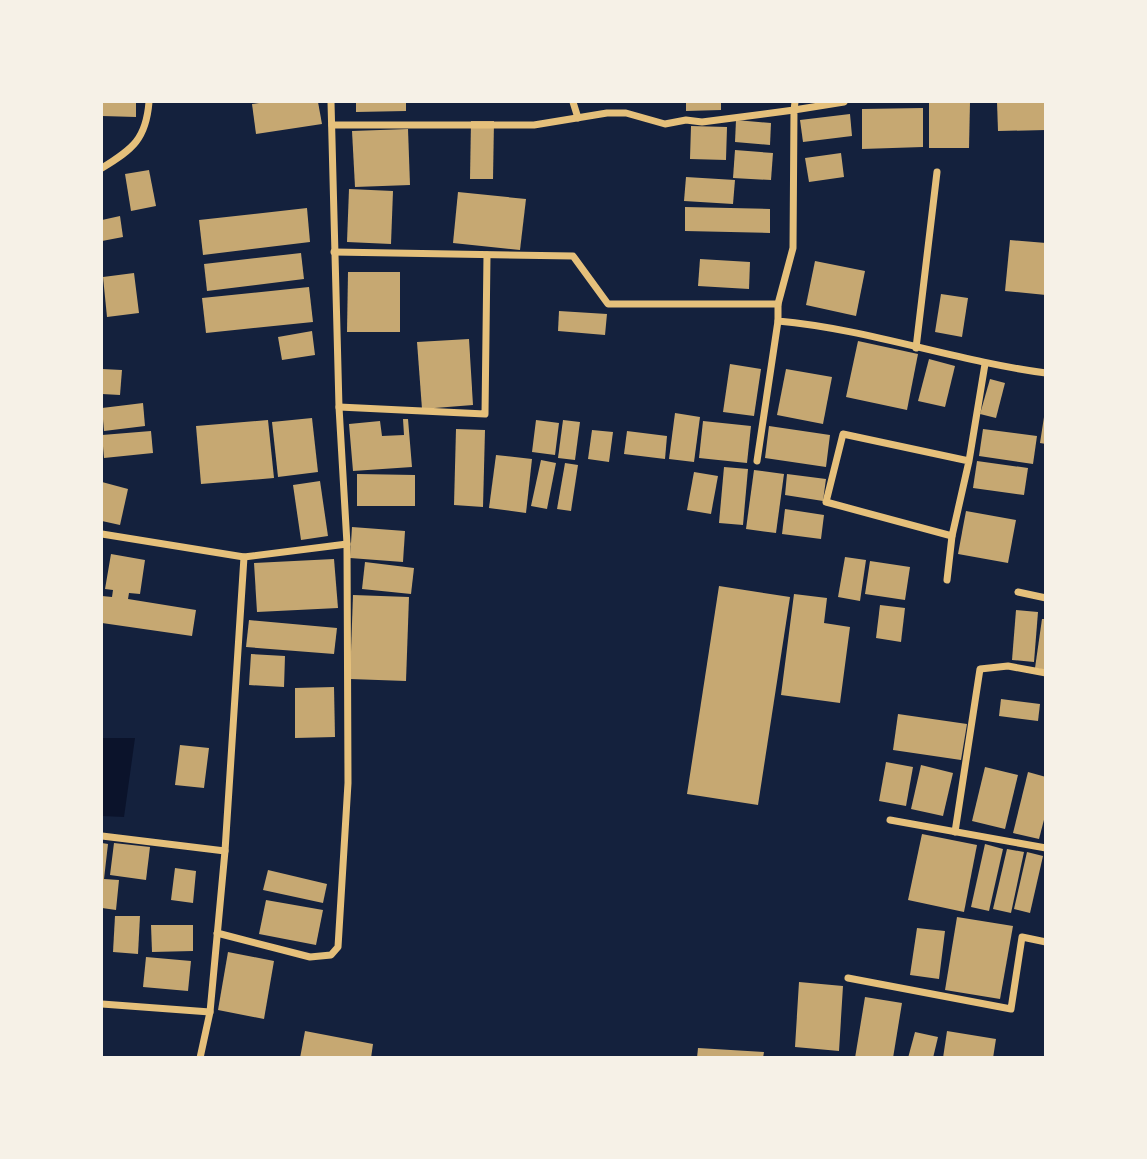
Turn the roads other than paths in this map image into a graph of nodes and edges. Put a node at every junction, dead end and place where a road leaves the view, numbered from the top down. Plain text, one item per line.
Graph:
1 (149, 102) edge
2 (331, 102) edge
3 (573, 102) edge
4 (794, 102) edge
5 (844, 102) edge
6 (794, 110) junction
7 (578, 118) junction
8 (332, 125) junction
9 (102, 168) edge
10 (937, 172) dead end
11 (334, 252) junction
12 (487, 255) junction
13 (778, 304) junction
14 (778, 321) junction
15 (916, 348) junction
16 (985, 364) junction
17 (1045, 373) edge
18 (339, 407) junction
19 (757, 461) dead end
20 (969, 461) junction
21 (102, 534) edge
22 (953, 536) junction
23 (347, 544) junction
24 (244, 557) junction
25 (947, 580) dead end
26 (1018, 592) dead end
27 (1045, 598) edge
28 (1045, 673) edge
29 (890, 820) dead end
30 (955, 832) junction
31 (102, 836) edge
32 (1045, 848) edge
33 (225, 851) junction
34 (217, 933) junction
35 (1045, 942) edge
36 (848, 978) dead end
37 (102, 1004) edge
38 (211, 1012) junction
39 (200, 1058) edge

1 - 9 street
2 - 8 street
3 - 7 street
4 - 6 street
5 - 6 street
6 - 7 street
6 - 13 street
7 - 8 street
8 - 11 street
10 - 15 street
11 - 12 street
11 - 18 street
12 - 13 street
12 - 18 street
13 - 14 street
14 - 15 street
14 - 19 street
15 - 16 street
16 - 17 street
16 - 20 street
18 - 23 street
20 - 22 street
20 - 22 street
21 - 24 street
22 - 25 street
23 - 24 street
23 - 34 street
24 - 33 street
26 - 27 street
28 - 30 street
29 - 30 street
30 - 32 street
31 - 33 street
33 - 34 street
34 - 38 street
35 - 36 street
37 - 38 street
38 - 39 street

